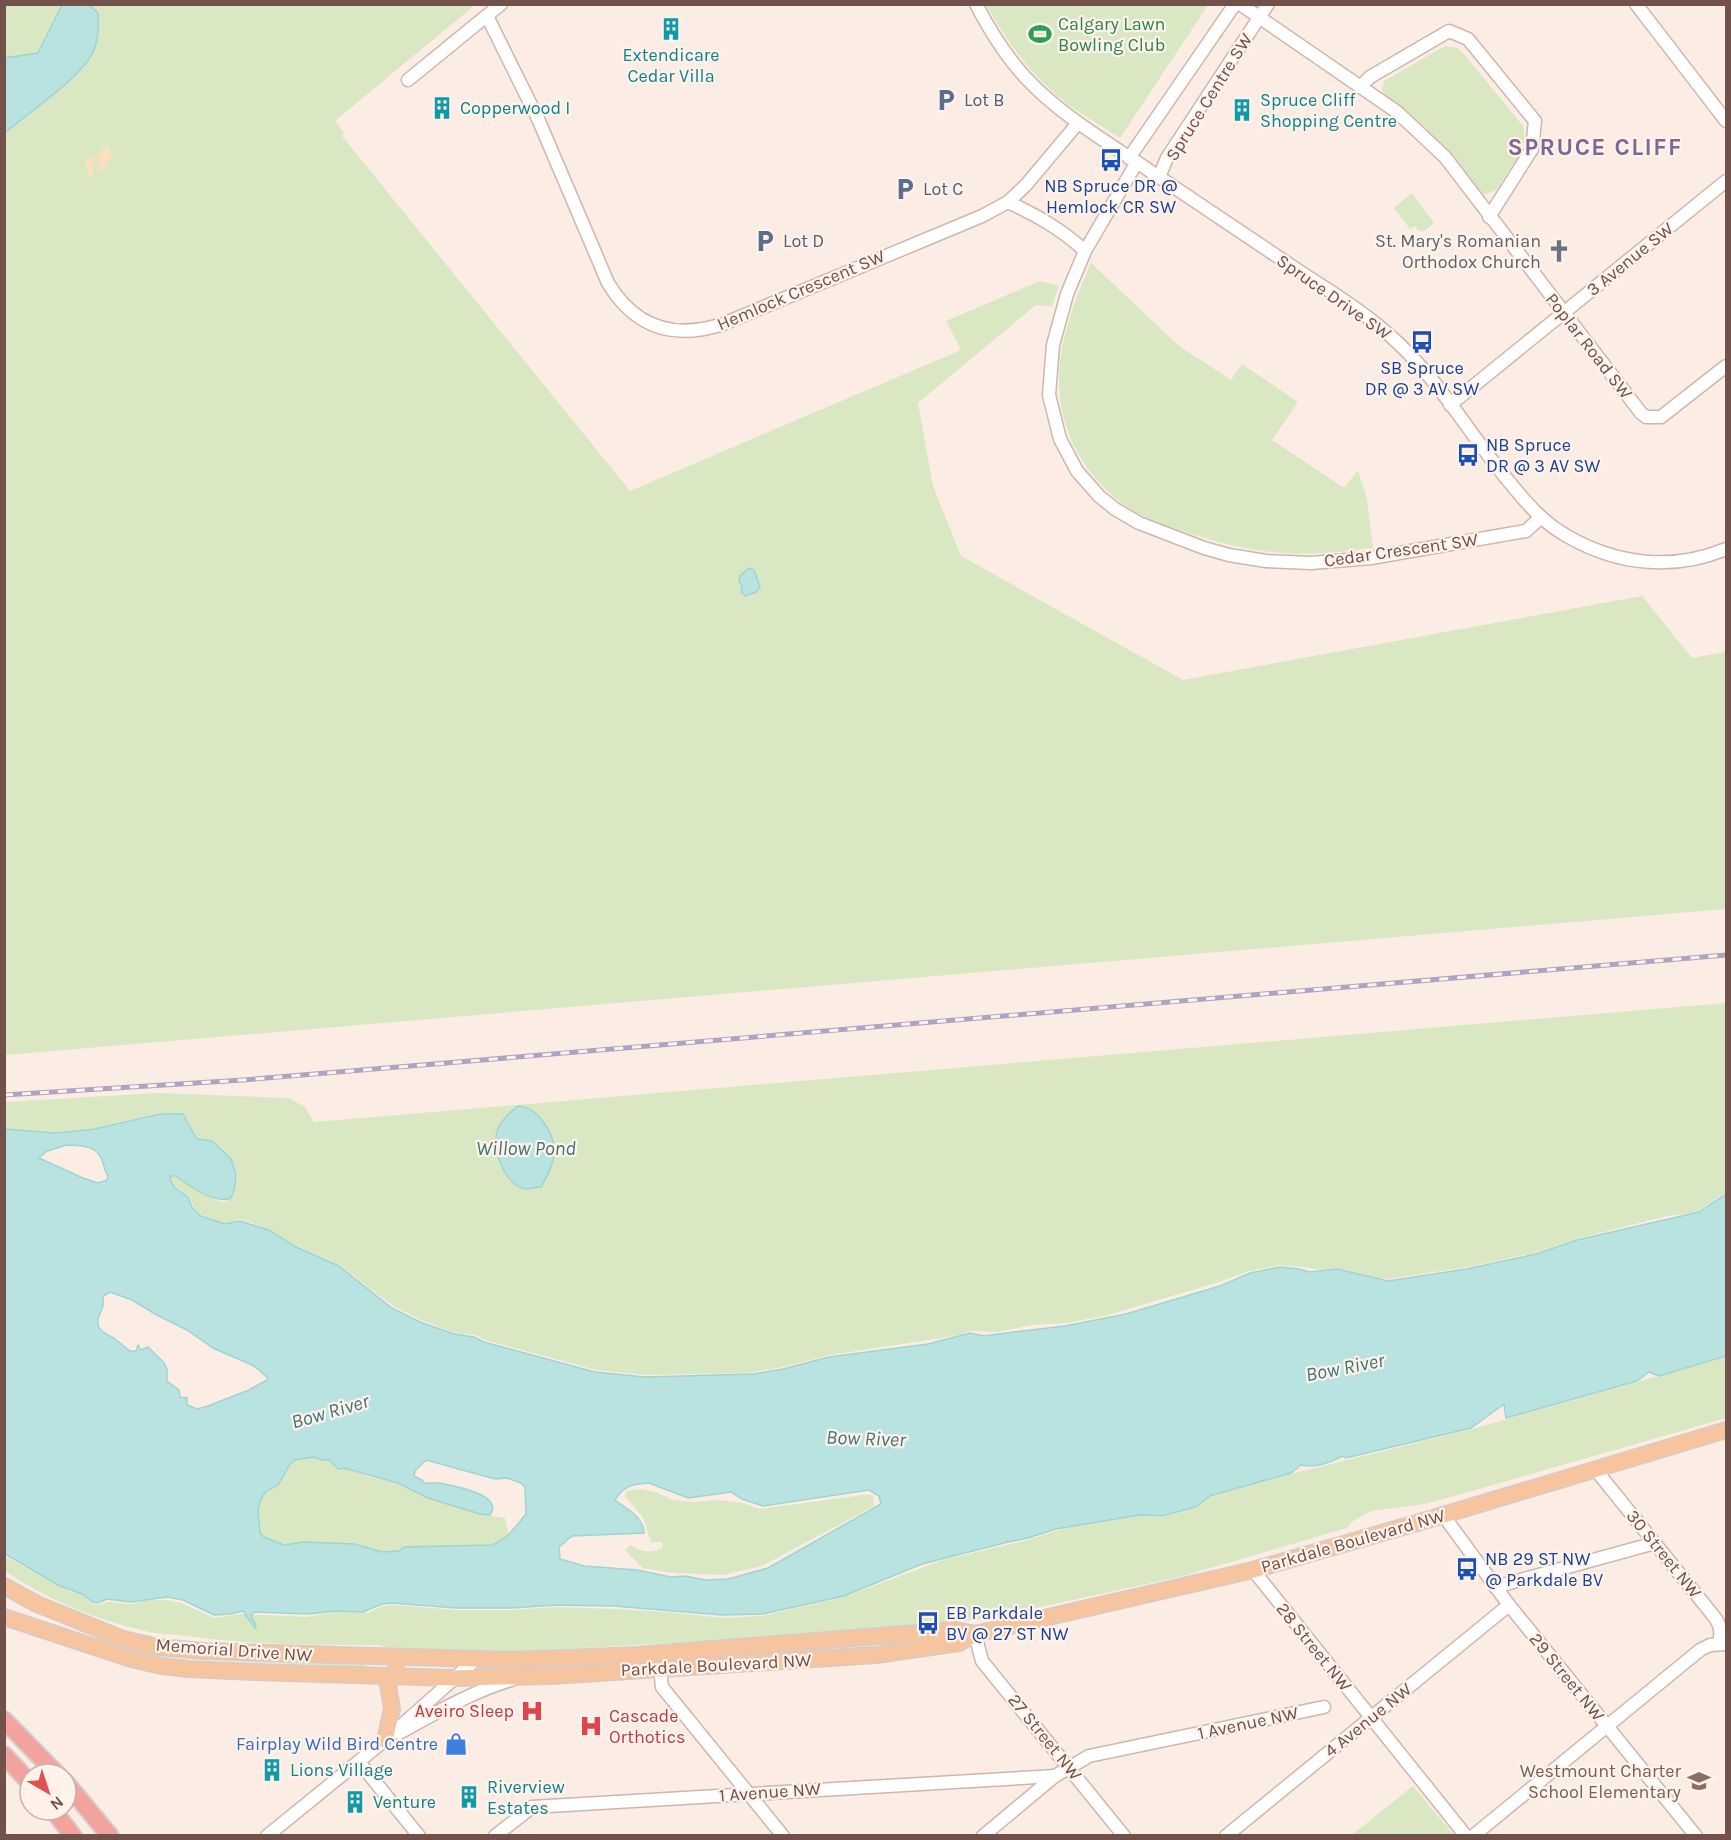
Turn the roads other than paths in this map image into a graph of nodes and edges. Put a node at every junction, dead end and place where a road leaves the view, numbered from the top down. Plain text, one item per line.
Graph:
1 (501, 4) edge
2 (976, 4) edge
3 (1235, 4) edge
4 (1240, 4) edge
5 (1268, 4) edge
6 (1636, 4) edge
7 (487, 16) junction
8 (1259, 18) junction
9 (408, 80) dead end
10 (1360, 87) junction
11 (1726, 121) edge
12 (1078, 123) junction
13 (1133, 160) junction
14 (1159, 177) junction
15 (1726, 181) edge
16 (1008, 202) junction
17 (1489, 217) junction
18 (1085, 251) junction
19 (1564, 314) junction
20 (1726, 366) edge
21 (1450, 405) junction
22 (1540, 518) junction
23 (1726, 549) edge
24 (1726, 1430) edge
25 (1595, 1470) junction
26 (1443, 1515) junction
27 (1654, 1543) junction
28 (1253, 1570) junction
29 (4, 1586) edge
30 (1495, 1587) junction
31 (1509, 1605) junction
32 (4, 1617) edge
33 (975, 1634) junction
34 (1723, 1644) edge
35 (413, 1658) junction
36 (475, 1660) junction
37 (660, 1668) junction
38 (363, 1674) junction
39 (392, 1676) junction
40 (518, 1677) junction
41 (454, 1678) junction
42 (388, 1695) junction
43 (1324, 1707) dead end
44 (1371, 1718) junction
45 (4, 1720) edge
46 (1607, 1726) junction
47 (385, 1740) junction
48 (4, 1755) edge
49 (45, 1762) edge
50 (359, 1762) junction
51 (1069, 1766) junction
52 (18, 1770) edge
53 (1055, 1776) junction
54 (749, 1793) junction
55 (78, 1797) edge
56 (62, 1822) edge
57 (73, 1836) edge
58 (110, 1836) edge
59 (267, 1836) edge
60 (419, 1836) edge
61 (495, 1836) edge
62 (783, 1836) edge
63 (983, 1836) edge
64 (1124, 1836) edge
65 (1226, 1836) edge
66 (1466, 1836) edge
67 (1473, 1836) edge
68 (1696, 1836) edge

1 - 7 street
2 - 12 street, Spruce Drive SW
3 - 13 street, Spruce Centre SW
4 - 8 street, Poplar Road SW
5 - 8 street, Spruce Centre SW
6 - 11 street
7 - 9 street
7 - 16 street, Hemlock Crescent SW
8 - 10 street, Poplar Road SW
8 - 14 street, Spruce Centre SW
10 - 17 street, Poplar Road SW
10 - 17 street
12 - 13 street, Spruce Drive SW
12 - 16 street, Hemlock Crescent SW
13 - 14 street, Spruce Drive SW
13 - 18 street, Cedar Crescent SW
14 - 21 street, Spruce Drive SW
15 - 19 street, 3 Avenue SW
16 - 18 street
17 - 19 street, Poplar Road SW
18 - 22 street, Cedar Crescent SW
19 - 20 street, Poplar Road SW
19 - 21 street, 3 Avenue SW
21 - 22 street, Spruce Drive SW
22 - 23 street, Spruce Drive SW
24 - 25 main road, Parkdale Boulevard NW
25 - 26 main road, Parkdale Boulevard NW
25 - 27 street, 30 Street NW
26 - 28 main road, Parkdale Boulevard NW
26 - 30 street, 29 Street NW
27 - 30 street
27 - 34 street, 30 Street NW
28 - 33 main road, Parkdale Boulevard NW
28 - 44 street, 28 Street NW
29 - 35 main road, Memorial Drive NW
30 - 31 street, 29 Street NW
31 - 44 street, 4 Avenue NW
31 - 46 street, 29 Street NW
32 - 38 main road, Memorial Drive NW
33 - 36 main road, Parkdale Boulevard NW
33 - 37 main road, Parkdale Boulevard NW
33 - 51 street, 27 Street NW
34 - 46 street
35 - 36 main road, Memorial Drive NW
35 - 39 main road
36 - 41 street
37 - 40 main road, Parkdale Boulevard NW
37 - 54 street
38 - 39 main road, Memorial Drive NW
38 - 42 main road
39 - 41 main road, Memorial Drive NW
39 - 42 main road
40 - 41 main road, Parkdale Boulevard NW
40 - 47 street
41 - 47 street
42 - 47 main road
43 - 51 street, 1 Avenue NW
44 - 65 street, 4 Avenue NW
44 - 66 street, 28 Street NW
45 - 49 highway
46 - 67 street
46 - 68 street, 29 Street NW
47 - 50 street
48 - 52 highway
50 - 59 street
50 - 60 street
51 - 53 street, 1 Avenue NW
51 - 64 street, 27 Street NW
53 - 54 street, 1 Avenue NW
53 - 63 street, 1 Avenue NW
54 - 61 street, 1 Avenue NW
54 - 62 street
55 - 58 highway
56 - 57 highway

